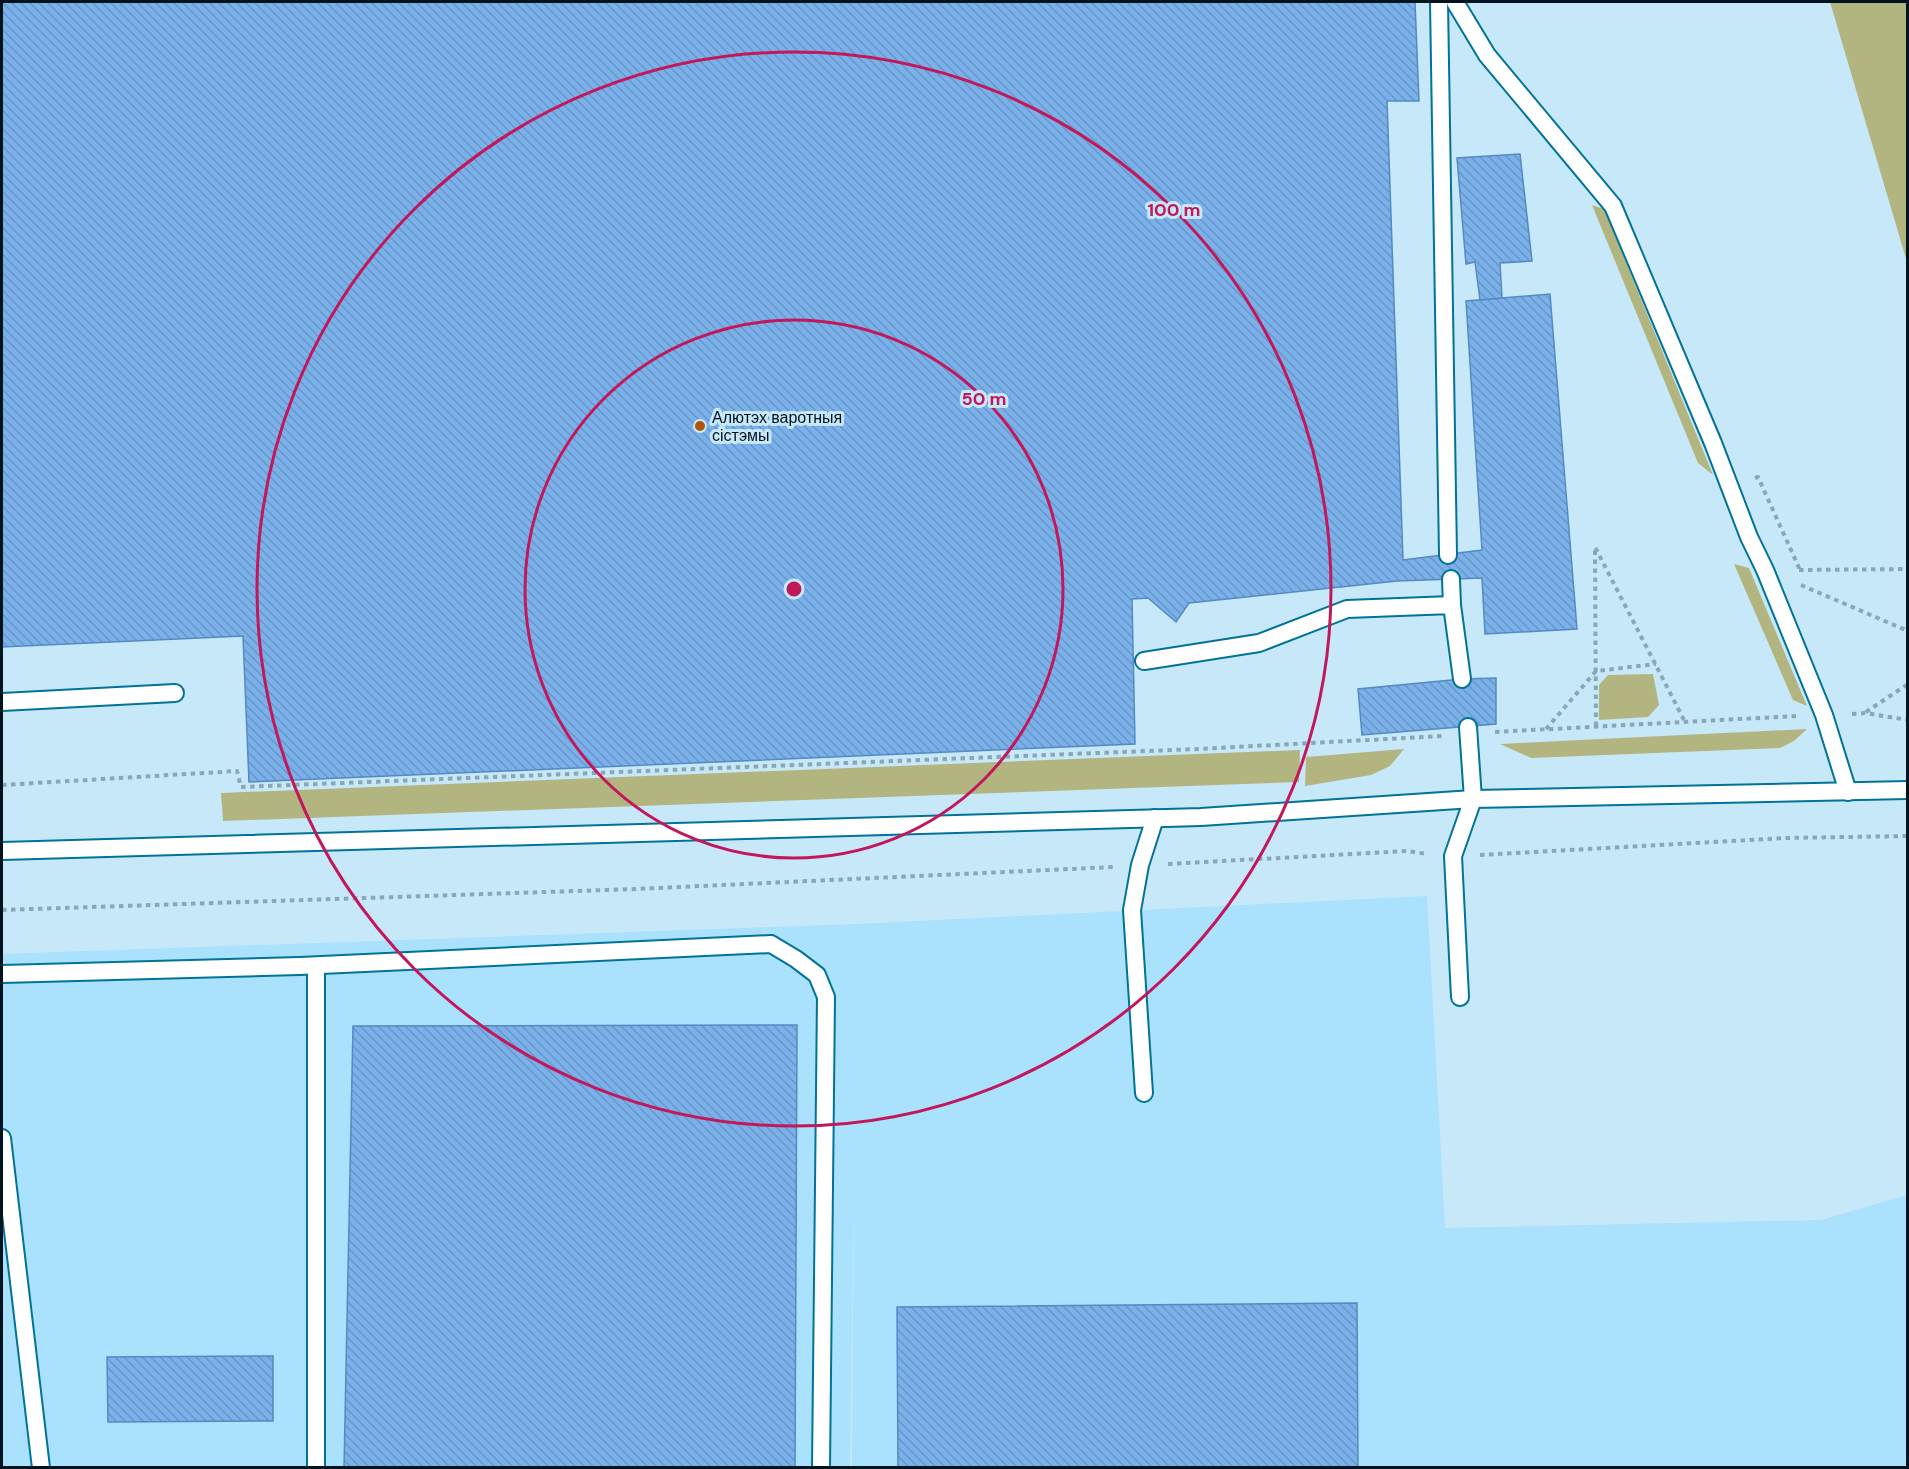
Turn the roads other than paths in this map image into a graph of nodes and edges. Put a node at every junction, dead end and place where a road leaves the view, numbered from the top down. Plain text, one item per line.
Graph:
1 (1439, 2) edge
2 (1455, 2) edge
3 (1448, 555) dead end
4 (1451, 579) dead end
5 (1452, 605) junction
6 (1144, 661) dead end
7 (1462, 679) dead end
8 (175, 693) dead end
9 (2, 702) edge
10 (1469, 731) road end
11 (1908, 790) edge
12 (1848, 792) junction
13 (1473, 799) junction
14 (1155, 818) junction
15 (2, 851) edge
16 (316, 966) junction
17 (2, 974) edge
18 (1460, 997) dead end
19 (1144, 1093) dead end
20 (2, 1138) edge
21 (41, 1467) edge
22 (316, 1467) edge
23 (821, 1467) edge

1 - 3 lane
2 - 12 lane
4 - 5 lane
5 - 6 lane
5 - 7 lane
8 - 9 lane
10 - 13 lane
11 - 12 lane
12 - 13 lane
13 - 14 lane
13 - 18 lane
14 - 15 lane
14 - 19 lane
16 - 17 lane
16 - 22 lane
16 - 23 lane
20 - 21 lane

